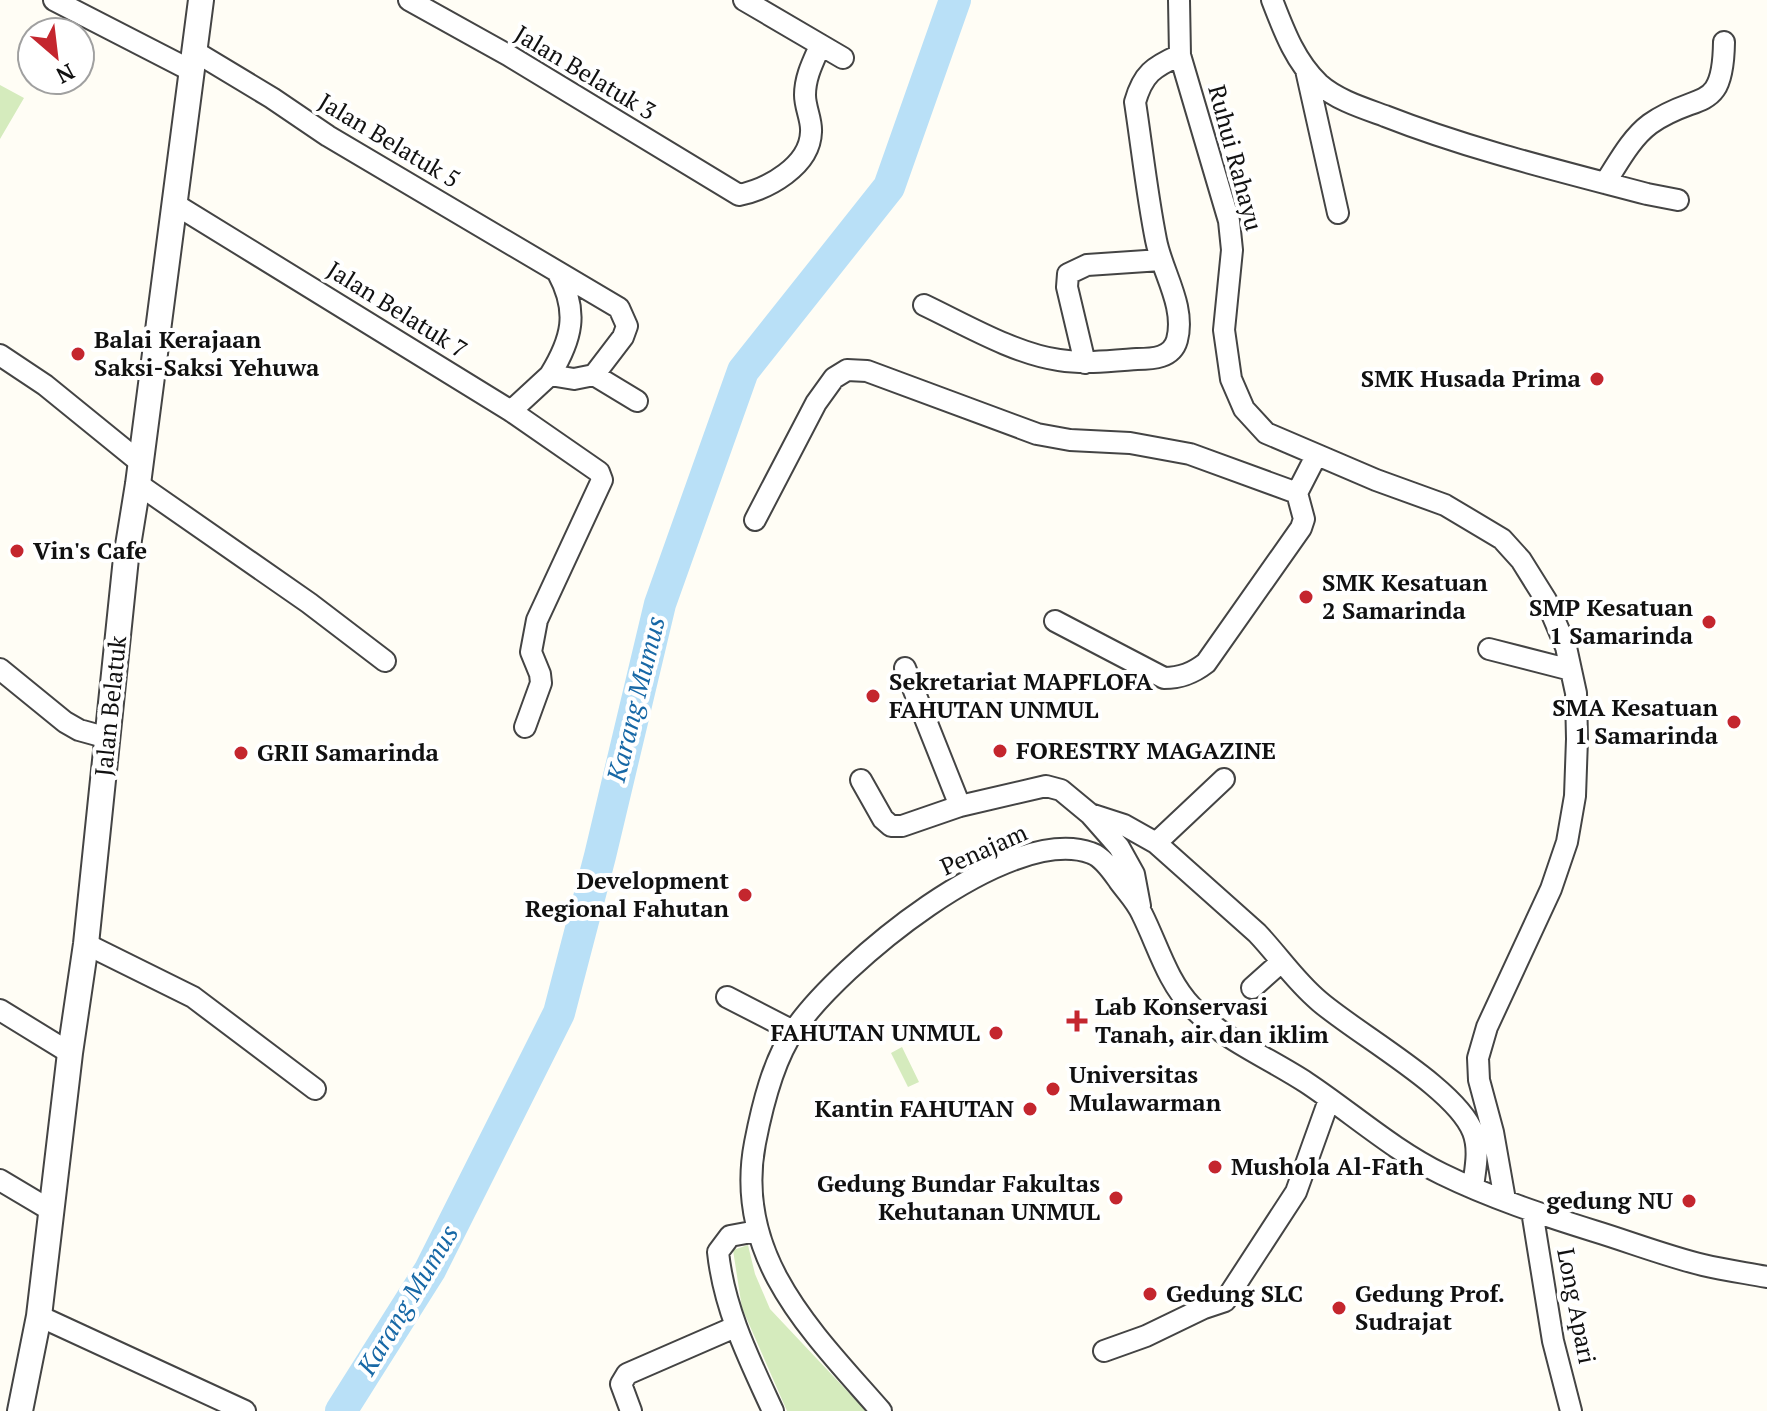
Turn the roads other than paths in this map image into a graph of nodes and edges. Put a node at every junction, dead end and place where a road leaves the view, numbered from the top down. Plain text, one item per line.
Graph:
1 (54, 0) edge
2 (201, 0) edge
3 (409, 0) edge
4 (744, 0) edge
5 (1179, 0) edge
6 (1272, 0) edge
7 (768, 6) edge
8 (1724, 42) dead end
9 (820, 46) junction
10 (1180, 55) junction
11 (843, 58) dead end
12 (193, 61) junction
13 (1306, 70) junction
14 (1605, 183) junction
15 (1678, 200) dead end
16 (173, 203) junction
17 (1338, 213) dead end
18 (1161, 260) junction
19 (558, 273) junction
20 (924, 305) dead end
21 (0, 355) edge
22 (1085, 363) junction
23 (550, 375) junction
24 (594, 375) junction
25 (637, 401) dead end
26 (511, 411) junction
27 (1316, 456) junction
28 (140, 473) junction
29 (1297, 493) junction
30 (755, 520) dead end
31 (1055, 621) dead end
32 (1489, 649) dead end
33 (385, 661) dead end
34 (905, 668) dead end
35 (0, 669) edge
36 (1571, 670) junction
37 (525, 727) dead end
38 (108, 738) junction
39 (1224, 779) dead end
40 (861, 780) dead end
41 (960, 806) junction
42 (1090, 814) junction
43 (1156, 843) junction
44 (1140, 909) junction
45 (86, 944) junction
46 (1280, 963) junction
47 (1252, 988) dead end
48 (727, 997) dead end
49 (0, 1010) edge
50 (793, 1031) junction
51 (70, 1053) junction
52 (315, 1089) dead end
53 (1329, 1100) junction
54 (0, 1180) edge
55 (1473, 1187) junction
56 (1505, 1200) junction
57 (52, 1211) junction
58 (1532, 1211) junction
59 (757, 1231) junction
60 (1767, 1277) edge
61 (39, 1316) junction
62 (735, 1327) junction
63 (1104, 1351) dead end
64 (20, 1411) edge
65 (245, 1411) edge
66 (631, 1411) edge
67 (773, 1411) edge
68 (881, 1411) edge
69 (1571, 1411) edge

1 - 12 street, Jalan Belatuk 5
2 - 12 street, Jalan Belatuk
3 - 9 street, Jalan Belatuk 3
4 - 7 street
5 - 10 street, Ruhui Rahayu
6 - 13 street
7 - 9 street
8 - 14 street
9 - 11 street
10 - 18 street
10 - 27 street, Ruhui Rahayu
12 - 16 street, Jalan Belatuk
12 - 19 street, Jalan Belatuk 5
13 - 14 street
13 - 17 street
14 - 15 street
16 - 26 street, Jalan Belatuk 7
16 - 28 street, Jalan Belatuk
18 - 22 street
18 - 22 street
19 - 23 street
19 - 24 street, Jalan Belatuk 5
20 - 22 street
21 - 28 street
23 - 24 street
23 - 26 street
24 - 25 street
26 - 37 street, Jalan Belatuk 7
27 - 29 street
27 - 36 street, Ruhui Rahayu
28 - 33 street
28 - 38 street, Jalan Belatuk
29 - 30 street
29 - 31 street
32 - 36 street
34 - 41 street
35 - 38 street
36 - 56 street, Ruhui Rahayu
38 - 45 street, Jalan Belatuk
39 - 43 street
40 - 41 street
41 - 42 street
42 - 43 street
42 - 44 street
43 - 46 street
44 - 50 street, Penajam
44 - 53 street, Penajam
45 - 51 street, Jalan Belatuk
45 - 52 street
46 - 47 street
46 - 55 street
48 - 50 street
49 - 51 street
50 - 59 street, Penajam
51 - 57 street, Jalan Belatuk
53 - 55 street, Penajam
53 - 63 street
54 - 57 street
55 - 56 street, Penajam
56 - 58 street, Penajam
57 - 61 street, Jalan Belatuk
58 - 60 street, Penajam
58 - 69 street, Long Apari
59 - 62 street
59 - 68 street, Penajam
61 - 64 street, Jalan Belatuk
61 - 65 street
62 - 66 street
62 - 67 street

